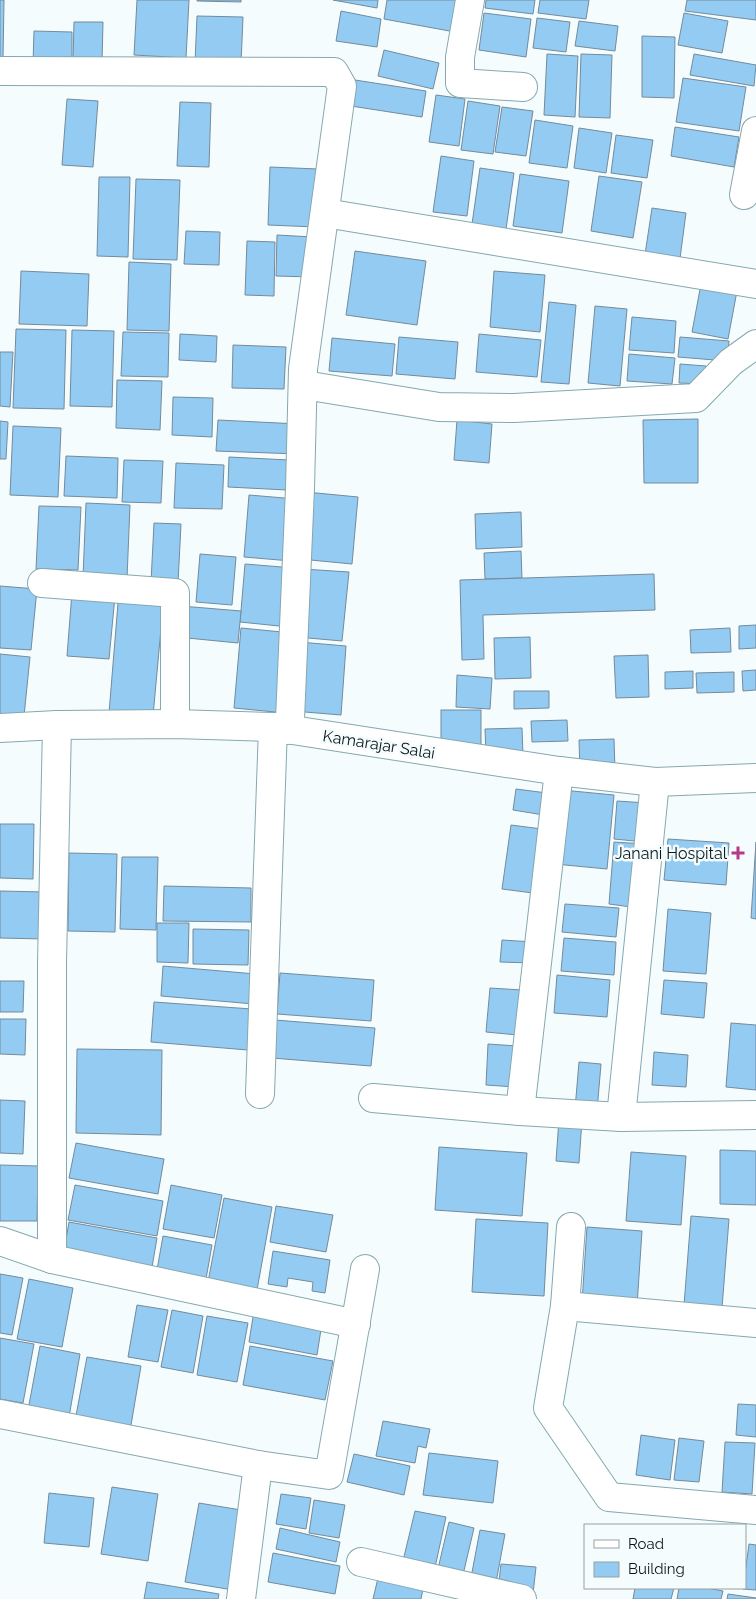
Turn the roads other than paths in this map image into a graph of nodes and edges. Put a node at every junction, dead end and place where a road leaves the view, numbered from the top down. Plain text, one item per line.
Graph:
1 (470, 0) edge
2 (0, 71) edge
3 (524, 87) dead end
4 (756, 131) edge
5 (744, 195) dead end
6 (326, 212) junction
7 (756, 284) edge
8 (756, 344) edge
9 (304, 385) junction
10 (42, 583) dead end
11 (175, 724) junction
12 (57, 725) junction
13 (0, 728) edge
14 (280, 728) junction
15 (559, 771) junction
16 (756, 778) edge
17 (655, 782) junction
18 (260, 1094) dead end
19 (373, 1098) dead end
20 (520, 1111) junction
21 (756, 1114) edge
22 (621, 1117) junction
23 (571, 1227) dead end
24 (0, 1241) edge
25 (52, 1259) junction
26 (365, 1269) dead end
27 (565, 1306) junction
28 (756, 1323) edge
29 (356, 1324) junction
30 (0, 1414) edge
31 (258, 1465) junction
32 (756, 1510) edge
33 (361, 1562) dead end
34 (241, 1599) edge
35 (522, 1599) edge

1 - 3 street
2 - 6 street
4 - 5 street
6 - 7 street
6 - 9 street
8 - 9 street
9 - 14 street
10 - 11 street
11 - 12 street, Kamarajar Salai
11 - 14 street, Kamarajar Salai
12 - 13 street, Kamarajar Salai
12 - 25 street
14 - 15 street, Kamarajar Salai
14 - 18 street
15 - 17 street, Kamarajar Salai
15 - 20 street
16 - 17 street, Kamarajar Salai
17 - 22 street
19 - 20 street
20 - 22 street
21 - 22 street
23 - 27 street
24 - 25 street
25 - 29 street
26 - 29 street
27 - 28 street
27 - 32 street
29 - 31 street
30 - 31 street
31 - 34 street
33 - 35 street

